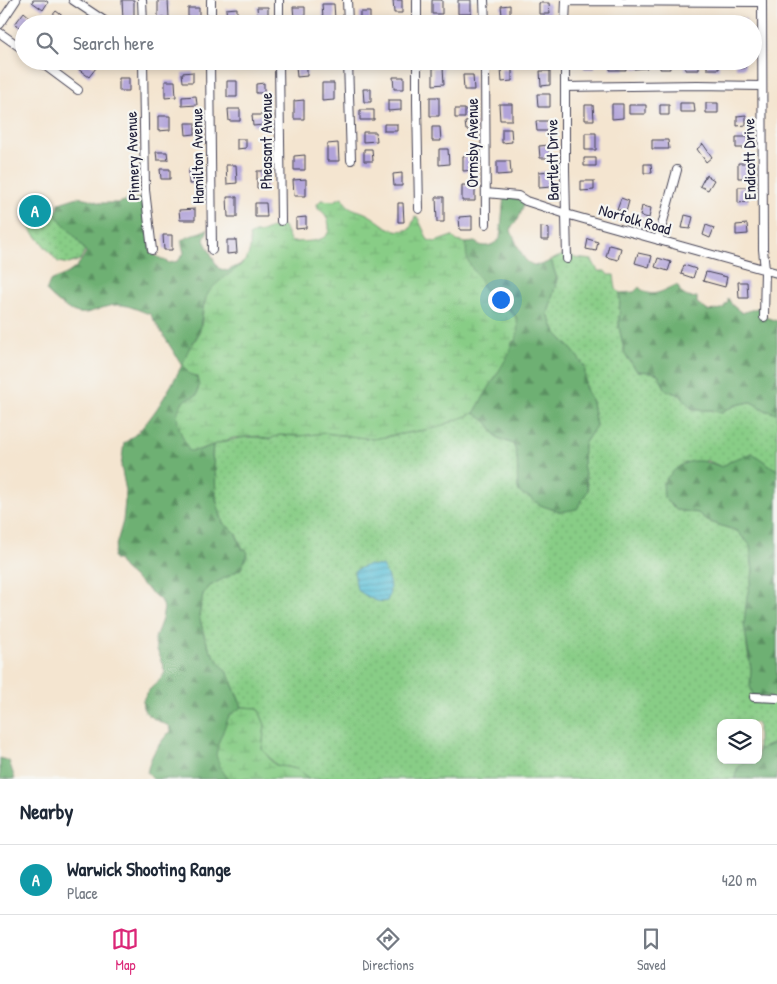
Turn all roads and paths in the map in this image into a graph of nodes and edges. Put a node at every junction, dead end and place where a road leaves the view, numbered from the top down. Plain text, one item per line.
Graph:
1 (16, 0) edge
2 (73, 0) edge
3 (142, 0) edge
4 (211, 0) edge
5 (278, 0) edge
6 (347, 0) edge
7 (416, 0) edge
8 (484, 0) edge
9 (566, 0) edge
10 (762, 1) edge
11 (96, 15) edge
12 (143, 15) edge
13 (211, 15) edge
14 (279, 15) edge
15 (348, 15) edge
16 (417, 15) edge
17 (485, 15) edge
18 (565, 15) edge
19 (0, 24) edge
20 (0, 32) edge
21 (15, 43) edge
22 (51, 70) edge
23 (143, 70) edge
24 (210, 70) edge
25 (279, 70) edge
26 (348, 70) edge
27 (417, 70) edge
28 (485, 70) edge
29 (565, 70) edge
30 (762, 86) junction
31 (565, 87) junction
32 (78, 90) dead end
33 (351, 160) dead end
34 (677, 170) dead end
35 (486, 193) junction
36 (419, 209) dead end
37 (566, 214) junction
38 (281, 221) dead end
39 (486, 224) dead end
40 (658, 240) junction
41 (152, 250) dead end
42 (212, 250) dead end
43 (567, 259) dead end
44 (765, 270) junction
45 (777, 273) edge
46 (764, 317) dead end
47 (754, 697) dead end
48 (777, 698) edge

1 - 19 street
2 - 11 street
3 - 12 street
4 - 13 street
5 - 14 street
6 - 15 street
7 - 16 street
8 - 17 street
9 - 10 street
9 - 18 street
10 - 30 street, Endicott Drive
20 - 21 street
22 - 32 street
23 - 41 street, Pinnery Avenue
24 - 42 street, Hamilton Avenue
25 - 38 street, Pheasant Avenue
26 - 33 street
27 - 36 street
28 - 35 street, Ormsby Avenue
29 - 31 street, Bartlett Drive
30 - 31 street
30 - 44 street, Endicott Drive
31 - 37 street, Bartlett Drive
34 - 40 street
35 - 37 street, Norfolk Road
35 - 39 street, Ormsby Avenue
37 - 40 street, Norfolk Road
37 - 43 street, Bartlett Drive
40 - 44 street, Norfolk Road
44 - 45 street, Norfolk Road
44 - 46 street, Endicott Drive
47 - 48 street

